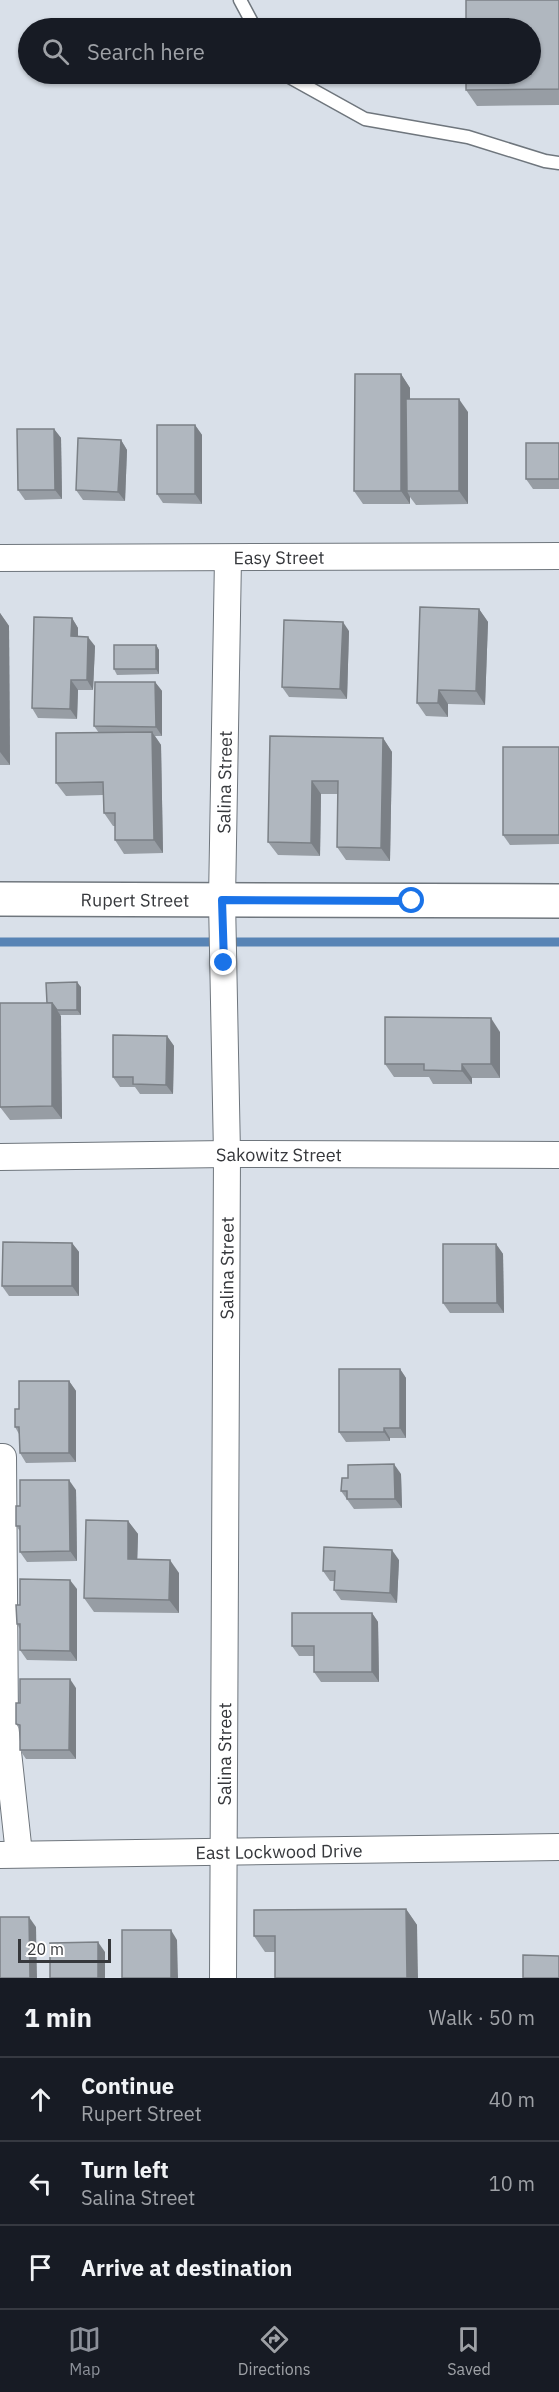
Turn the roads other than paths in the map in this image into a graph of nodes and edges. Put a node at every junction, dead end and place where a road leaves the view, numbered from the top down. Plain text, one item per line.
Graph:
1 (240, 0) edge
2 (250, 18) edge
3 (302, 84) edge
4 (559, 163) edge
5 (559, 556) edge
6 (0, 558) edge
7 (228, 558) junction
8 (0, 899) edge
9 (559, 901) edge
10 (222, 910) junction
11 (227, 1154) junction
12 (559, 1155) edge
13 (0, 1156) edge
14 (0, 1457) edge
15 (559, 1847) edge
16 (223, 1853) junction
17 (10, 1854) edge
18 (223, 1978) edge

1 - 2 lane
3 - 4 lane
5 - 7 street, Easy Street
6 - 7 street, Easy Street
7 - 10 street, Salina Street
8 - 10 street, Rupert Street
9 - 10 street, Rupert Street
10 - 11 street, Salina Street
11 - 12 street, Sakowitz Street
11 - 13 street, Sakowitz Street
11 - 16 street, Salina Street
14 - 17 street
15 - 16 street, East Lockwood Drive
16 - 17 street, East Lockwood Drive
16 - 18 street, Salina Street

